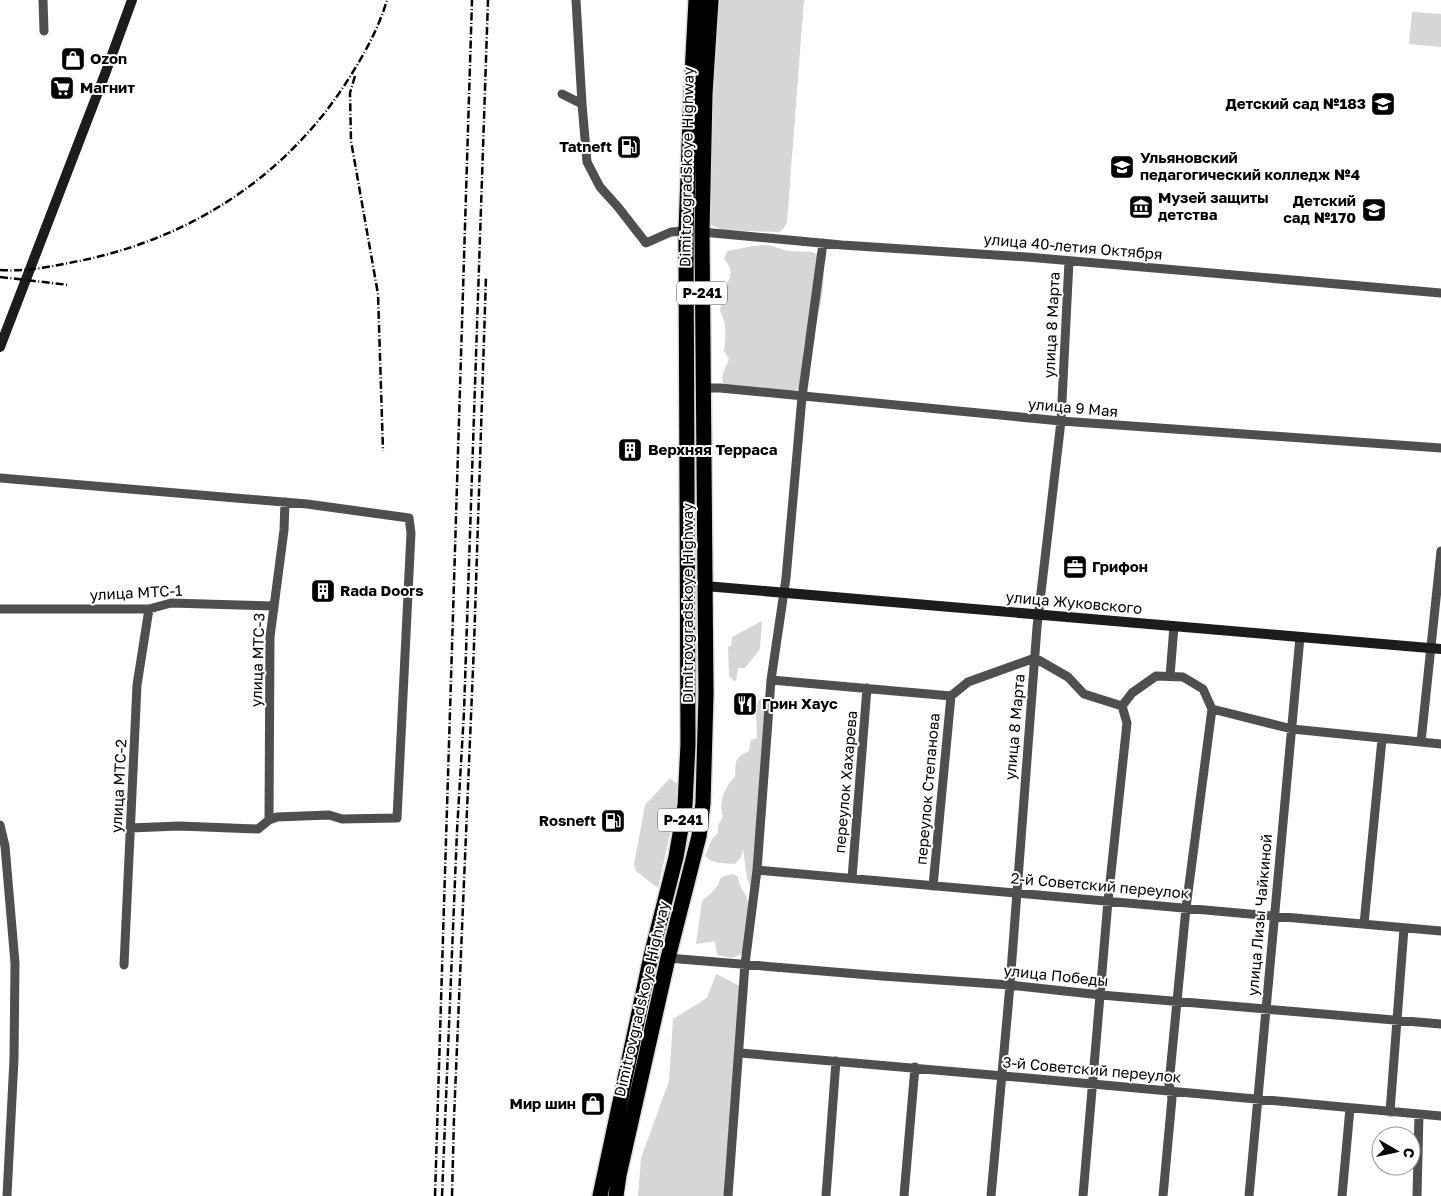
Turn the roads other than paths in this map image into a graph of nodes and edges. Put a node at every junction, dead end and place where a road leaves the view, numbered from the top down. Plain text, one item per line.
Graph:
1 (43, 0) edge
2 (132, 0) edge
3 (576, 0) edge
4 (696, 0) edge
5 (710, 0) edge
6 (44, 31) dead end
7 (562, 94) dead end
8 (582, 104) junction
9 (679, 232) junction
10 (702, 232) junction
11 (823, 243) junction
12 (1069, 261) junction
13 (1441, 293) edge
14 (0, 347) edge
15 (703, 388) junction
16 (802, 397) junction
17 (1061, 421) junction
18 (1441, 448) edge
19 (0, 478) edge
20 (285, 502) junction
21 (1441, 551) edge
22 (687, 585) junction
23 (705, 586) junction
24 (784, 593) junction
25 (274, 606) junction
26 (0, 609) edge
27 (149, 609) junction
28 (1039, 614) junction
29 (1174, 626) junction
30 (1300, 637) junction
31 (1430, 648) junction
32 (1441, 649) edge
33 (1035, 658) junction
34 (1170, 676) junction
35 (771, 680) junction
36 (867, 688) junction
37 (951, 696) junction
38 (1122, 706) junction
39 (1212, 709) junction
40 (1292, 729) junction
41 (1382, 739) junction
42 (1421, 742) junction
43 (1441, 744) edge
44 (269, 820) junction
45 (0, 825) edge
46 (130, 828) junction
47 (757, 870) junction
48 (852, 878) junction
49 (933, 886) junction
50 (1016, 892) junction
51 (1108, 901) junction
52 (1186, 908) junction
53 (1273, 916) junction
54 (1364, 924) junction
55 (1404, 928) junction
56 (1441, 931) edge
57 (668, 958) junction
58 (745, 964) junction
59 (124, 965) dead end
60 (1010, 985) junction
61 (1101, 995) junction
62 (1176, 1002) junction
63 (1265, 1009) junction
64 (1397, 1021) junction
65 (1441, 1024) edge
66 (740, 1053) junction
67 (836, 1061) junction
68 (915, 1068) junction
69 (1002, 1075) junction
70 (1092, 1085) junction
71 (1171, 1090) junction
72 (1257, 1100) junction
73 (1350, 1108) junction
74 (1390, 1112) junction
75 (1419, 1114) junction
76 (1441, 1116) edge
77 (7, 1196) edge
78 (600, 1196) edge
79 (616, 1196) edge
80 (728, 1196) edge
81 (826, 1196) edge
82 (904, 1196) edge
83 (991, 1196) edge
84 (1083, 1196) edge
85 (1164, 1196) edge
86 (1249, 1196) edge
87 (1342, 1196) edge
88 (1417, 1196) edge

1 - 6 street
2 - 14 street
3 - 8 street
4 - 9 highway, Dimitrovgradskoye Highway / Р-241
5 - 10 highway, Dimitrovgradskoye Highway / Р-241
7 - 8 street
8 - 9 street
9 - 22 highway, Dimitrovgradskoye Highway / Р-241
10 - 11 street, улица 40-летия Октября
10 - 15 highway, Dimitrovgradskoye Highway / Р-241
11 - 12 street, улица 40-летия Октября
11 - 16 street
12 - 13 street, улица 40-летия Октября
12 - 17 street, улица 8 Марта
15 - 16 street, улица 9 Мая
15 - 23 highway, Dimitrovgradskoye Highway / Р-241
16 - 17 street, улица 9 Мая
16 - 24 street
17 - 18 street, улица 9 Мая
17 - 28 street, улица 8 Марта
19 - 20 street
20 - 25 street, улица МТС-3
20 - 44 street
21 - 31 street
22 - 23 highway
22 - 78 highway, Dimitrovgradskoye Highway / Р-241
23 - 24 street, улица Жуковского
23 - 57 highway, Dimitrovgradskoye Highway / Р-241
24 - 28 street, улица Жуковского
24 - 35 street
25 - 27 street, улица МТС-1
25 - 44 street, улица МТС-3
26 - 27 street, улица МТС-1
27 - 46 street, улица МТС-2
28 - 29 street, улица Жуковского
28 - 33 street, улица 8 Марта
29 - 30 street, улица Жуковского
29 - 34 street
30 - 31 street, улица Жуковского
30 - 40 street, улица Лизы Чайкиной
31 - 32 street, улица Жуковского
31 - 42 street
33 - 37 street
33 - 38 street
33 - 50 street, улица 8 Марта
34 - 38 street
34 - 39 street
35 - 36 street
35 - 47 street
36 - 37 street
36 - 48 street, переулок Хахарева
37 - 49 street, переулок Степанова
38 - 51 street
39 - 40 street
39 - 52 street
40 - 41 street
40 - 53 street, улица Лизы Чайкиной
41 - 42 street
41 - 54 street
42 - 43 street
44 - 46 street
45 - 77 street
46 - 59 street, улица МТС-2
47 - 48 street, 2-й Советский переулок
47 - 58 street
48 - 49 street, 2-й Советский переулок
49 - 50 street, 2-й Советский переулок
50 - 51 street, 2-й Советский переулок
50 - 60 street, улица 8 Марта
51 - 52 street, 2-й Советский переулок
51 - 61 street
52 - 53 street, 2-й Советский переулок
52 - 62 street
53 - 54 street, 2-й Советский переулок
53 - 63 street, улица Лизы Чайкиной
54 - 55 street, 2-й Советский переулок
55 - 56 street, 2-й Советский переулок
55 - 64 street
57 - 58 street, улица Победы
57 - 79 highway, Dimitrovgradskoye Highway / Р-241
58 - 60 street, улица Победы
58 - 66 street
60 - 61 street, улица Победы
60 - 69 street, улица 8 Марта
61 - 62 street, улица Победы
61 - 70 street
62 - 63 street, улица Победы
62 - 71 street
63 - 64 street, улица Победы
63 - 72 street, улица Лизы Чайкиной
64 - 65 street, улица Победы
64 - 74 street
66 - 67 street, 3-й Советский переулок
66 - 80 street
67 - 68 street, 3-й Советский переулок
67 - 81 street
68 - 69 street, 3-й Советский переулок
68 - 82 street
69 - 70 street, 3-й Советский переулок
69 - 83 street, улица 8 Марта
70 - 71 street, 3-й Советский переулок
70 - 84 street
71 - 72 street, 3-й Советский переулок
71 - 85 street
72 - 73 street, 3-й Советский переулок
72 - 86 street, улица Лизы Чайкиной
73 - 74 street, 3-й Советский переулок
73 - 87 street
74 - 75 street, 3-й Советский переулок
75 - 76 street, 3-й Советский переулок
75 - 88 street

